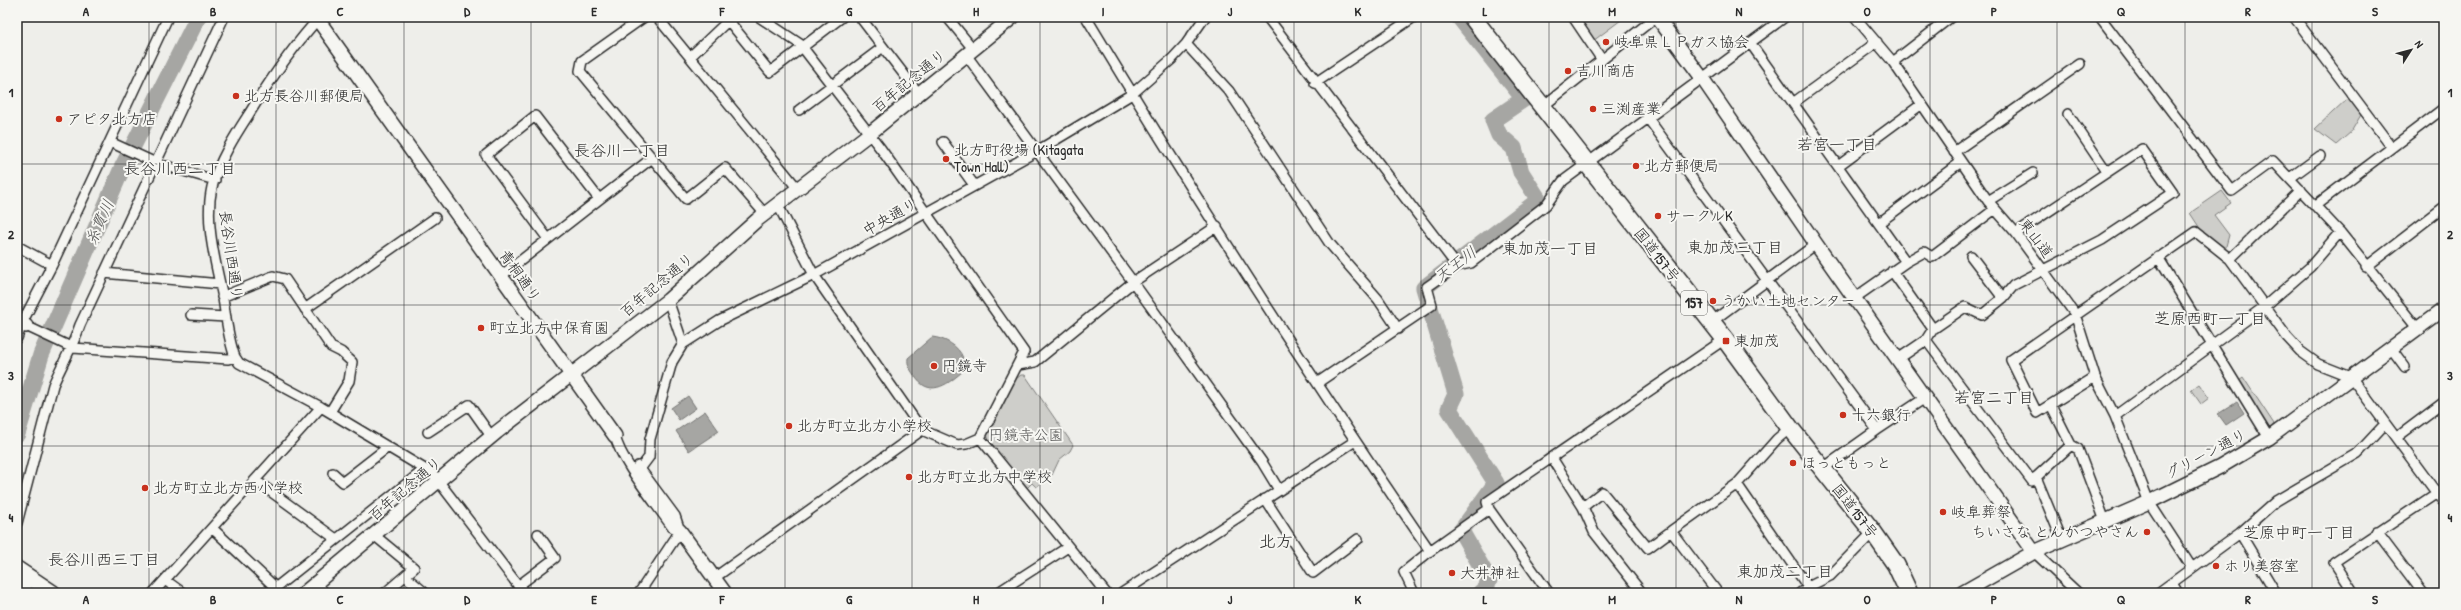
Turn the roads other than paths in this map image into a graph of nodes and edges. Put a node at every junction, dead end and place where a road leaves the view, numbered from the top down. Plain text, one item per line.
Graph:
1 (168, 17) edge
2 (224, 17) edge
3 (644, 17) edge
4 (657, 17) edge
5 (758, 17) edge
6 (842, 17) edge
7 (860, 17) edge
8 (947, 17) edge
9 (1013, 17) edge
10 (1086, 17) edge
11 (1205, 17) edge
12 (1267, 17) edge
13 (1414, 17) edge
14 (1472, 17) edge
15 (1573, 17) edge
16 (1656, 17) edge
17 (1768, 17) edge
18 (1785, 17) edge
19 (1856, 17) edge
20 (1951, 17) edge
21 (2100, 17) edge
22 (2294, 17) edge
23 (318, 18) edge
24 (730, 19) edge
25 (1774, 25) junction
26 (1877, 42) junction
27 (1186, 44) junction
28 (1751, 44) junction
29 (802, 47) junction
30 (883, 47) junction
31 (970, 53) junction
32 (690, 57) junction
33 (1602, 60) junction
34 (1893, 62) junction
35 (2080, 64) dead end
36 (1702, 78) junction
37 (1315, 83) junction
38 (832, 86) junction
39 (919, 94) junction
40 (1132, 94) junction
41 (1793, 103) junction
42 (1922, 104) junction
43 (1542, 108) junction
44 (2444, 108) edge
45 (799, 110) dead end
46 (2068, 114) dead end
47 (1647, 117) junction
48 (869, 134) junction
49 (943, 142) dead end
50 (112, 143) junction
51 (2390, 145) dead end
52 (1037, 151) junction
53 (1954, 152) junction
54 (2320, 156) dead end
55 (652, 158) junction
56 (154, 162) junction
57 (1961, 162) junction
58 (1586, 163) junction
59 (1838, 166) junction
60 (2107, 172) junction
61 (2033, 174) dead end
62 (2290, 178) junction
63 (215, 180) junction
64 (974, 186) junction
65 (798, 189) junction
66 (2301, 190) junction
67 (599, 199) junction
68 (1988, 201) junction
69 (778, 205) junction
70 (2316, 205) junction
71 (2444, 207) edge
72 (1995, 209) junction
73 (925, 213) junction
74 (764, 214) junction
75 (435, 218) dead end
76 (1879, 223) junction
77 (1217, 226) junction
78 (2340, 232) junction
79 (2016, 233) junction
80 (548, 239) junction
81 (1816, 244) junction
82 (17, 246) edge
83 (1970, 256) dead end
84 (2158, 257) junction
85 (2230, 259) junction
86 (1906, 262) junction
87 (52, 265) junction
88 (1457, 266) junction
89 (2366, 267) junction
90 (2044, 271) junction
91 (1892, 272) junction
92 (104, 273) junction
93 (814, 275) junction
94 (500, 276) junction
95 (1768, 280) junction
96 (1133, 282) junction
97 (220, 284) junction
98 (222, 297) junction
99 (1856, 297) junction
100 (2003, 298) junction
101 (668, 300) junction
102 (2264, 307) junction
103 (305, 309) junction
104 (2444, 309) edge
105 (2075, 314) junction
106 (191, 315) dead end
107 (226, 317) junction
108 (22, 323) edge
109 (1710, 323) junction
110 (2417, 328) junction
111 (1398, 329) junction
112 (1933, 329) junction
113 (17, 338) edge
114 (1725, 339) junction
115 (1926, 340) junction
116 (683, 344) junction
117 (2212, 346) junction
118 (71, 348) junction
119 (2391, 348) junction
120 (236, 357) junction
121 (1898, 359) junction
122 (1018, 365) junction
123 (2405, 367) dead end
124 (570, 374) junction
125 (2095, 377) junction
126 (2351, 377) junction
127 (1317, 383) junction
128 (1925, 398) junction
129 (2444, 402) edge
130 (2051, 405) junction
131 (321, 407) junction
132 (330, 412) junction
133 (2115, 416) junction
134 (2385, 424) junction
135 (1790, 428) junction
136 (922, 430) junction
137 (1877, 430) junction
138 (428, 432) dead end
139 (491, 436) junction
140 (615, 436) junction
141 (980, 438) junction
142 (2269, 438) junction
143 (2396, 438) junction
144 (1355, 441) junction
145 (2072, 445) junction
146 (388, 447) junction
147 (1552, 458) junction
148 (425, 469) junction
149 (640, 469) junction
150 (1822, 469) junction
151 (333, 473) dead end
152 (2036, 477) junction
153 (255, 480) junction
154 (440, 481) junction
155 (1737, 484) junction
156 (1279, 490) junction
157 (2437, 493) junction
158 (1265, 499) junction
159 (2149, 502) junction
160 (2444, 503) edge
161 (1583, 507) junction
162 (1488, 509) junction
163 (2105, 521) junction
164 (17, 523) edge
165 (212, 528) junction
166 (680, 531) junction
167 (1671, 532) junction
168 (1873, 532) junction
169 (2377, 532) junction
170 (2240, 533) junction
171 (538, 534) dead end
172 (374, 535) junction
173 (336, 539) junction
174 (1358, 539) dead end
175 (2062, 540) junction
176 (1068, 546) junction
177 (1430, 551) junction
178 (2034, 552) junction
179 (2192, 568) junction
180 (17, 569) edge
181 (405, 576) junction
182 (714, 578) junction
183 (165, 580) junction
184 (2172, 583) junction
185 (1808, 586) junction
186 (17, 587) edge
187 (321, 588) edge
188 (521, 589) edge
189 (272, 590) edge
190 (26, 593) edge
191 (53, 593) edge
192 (153, 593) edge
193 (183, 593) edge
194 (304, 593) edge
195 (385, 593) edge
196 (422, 593) edge
197 (639, 593) edge
198 (725, 593) edge
199 (997, 593) edge
200 (1106, 593) edge
201 (1122, 593) edge
202 (1414, 593) edge
203 (1549, 593) edge
204 (1642, 593) edge
205 (1718, 593) edge
206 (1800, 593) edge
207 (1909, 593) edge
208 (1962, 593) edge
209 (2078, 593) edge
210 (2158, 593) edge
211 (2178, 593) edge
212 (2276, 593) edge
213 (2354, 593) edge
214 (2423, 593) edge

1 - 50 street
2 - 56 street
3 - 55 street
4 - 32 street
5 - 29 street
6 - 29 street
7 - 30 street
8 - 31 street
9 - 31 street, 百年記念通り
10 - 40 street
11 - 27 street, 中央通り
12 - 37 street
13 - 37 street
14 - 43 highway, 国道157号 / 157
15 - 33 street
16 - 33 street
16 - 36 street
17 - 25 street
18 - 25 street
19 - 26 street, 東山道
20 - 34 street
21 - 62 street
22 - 51 street
23 - 63 street, 長谷川西通り
23 - 94 street, 青桐通り
24 - 29 street
24 - 32 street
25 - 28 street
26 - 34 street, 東山道
26 - 41 street
27 - 40 street, 中央通り
27 - 111 street
28 - 36 street
28 - 41 street
29 - 38 street
30 - 38 street
30 - 39 street
31 - 39 street, 百年記念通り
31 - 52 street
32 - 65 street
33 - 43 street
34 - 42 street, 東山道
35 - 53 street
36 - 47 street
36 - 81 street
37 - 88 street
38 - 45 street
38 - 48 street
39 - 48 street, 百年記念通り
40 - 52 street, 中央通り
40 - 77 street
41 - 59 street
42 - 53 street, 東山道
42 - 59 street
43 - 58 highway, 国道157号 / 157
44 - 70 street
46 - 60 street
47 - 58 street
47 - 95 street
48 - 65 street, 百年記念通り
48 - 73 street
49 - 64 street
50 - 56 street
50 - 87 street
52 - 64 street, 中央通り
52 - 96 street
53 - 57 street, 東山道
54 - 62 street
55 - 67 street
55 - 74 street
56 - 63 street
56 - 92 street
57 - 68 street, 東山道
57 - 76 street
58 - 88 street
58 - 109 highway, 国道157号 / 157
59 - 76 street
60 - 79 street
60 - 90 street
61 - 68 street
62 - 66 street
63 - 97 street, 長谷川西通り
64 - 73 street, 中央通り
65 - 69 street, 百年記念通り
66 - 70 street
66 - 85 street
67 - 80 street
67 - 80 street
68 - 72 street, 東山道
69 - 74 street, 百年記念通り
69 - 93 street
70 - 78 street
71 - 89 street
72 - 79 street, 東山道
72 - 86 street
73 - 93 street, 中央通り
73 - 122 street
74 - 101 street, 百年記念通り
75 - 103 street
76 - 86 street
77 - 96 street
77 - 127 street
78 - 89 street
78 - 102 street
79 - 90 street, 東山道
80 - 94 street
81 - 95 street
81 - 99 street
82 - 87 street
83 - 100 street
84 - 85 street
84 - 105 street
84 - 117 street
85 - 102 street
86 - 91 street
87 - 108 street
88 - 111 street
89 - 110 street
90 - 100 street
90 - 105 street, 東山道
91 - 99 street
91 - 112 street
92 - 97 street
92 - 118 street
93 - 116 street, 中央通り
93 - 136 street
94 - 124 street, 青桐通り
95 - 109 street
95 - 137 street
96 - 122 street
96 - 156 street
97 - 98 street, 長谷川西通り
98 - 103 street
98 - 107 street, 長谷川西通り
99 - 121 street
100 - 112 street
101 - 116 street
101 - 124 street, 百年記念通り
102 - 117 street
102 - 126 street
103 - 132 street
104 - 110 street, グリーン通り
105 - 125 street, 東山道
105 - 130 street
106 - 107 street
107 - 120 street, 長谷川西通り
108 - 113 street
108 - 118 street
109 - 114 highway, 国道157号 / 157
110 - 119 street, グリーン通り
111 - 127 street
112 - 115 street
114 - 135 highway, 国道157号 / 157
114 - 147 street
115 - 121 street
115 - 152 street
116 - 149 street, 中央通り
117 - 133 street
117 - 142 street
118 - 120 street
118 - 164 street
119 - 123 street
119 - 126 street, グリーン通り
120 - 131 street
121 - 128 street
122 - 141 street
124 - 139 street, 百年記念通り
124 - 140 street, 青桐通り
125 - 130 street
125 - 133 street, 東山道
126 - 134 street
126 - 142 street, グリーン通り
127 - 144 street
128 - 137 street
128 - 178 street
129 - 143 street
130 - 145 street
131 - 132 street
131 - 153 street
132 - 146 street
133 - 159 street, 東山道
134 - 143 street
134 - 170 street
135 - 150 highway, 国道157号 / 157
135 - 155 street
136 - 141 street
136 - 182 street
137 - 150 street
138 - 139 street
139 - 154 street, 百年記念通り
140 - 149 street, 青桐通り
140 - 166 street
141 - 176 street
142 - 159 street, グリーン通り
143 - 157 street
144 - 156 street
144 - 177 street
145 - 152 street
145 - 163 street
146 - 148 street
146 - 151 street
147 - 161 street
147 - 162 street
148 - 154 street
148 - 173 street
149 - 166 street, 青桐通り
150 - 168 highway, 国道157号 / 157
152 - 175 street
153 - 165 street
153 - 173 street
154 - 172 street, 百年記念通り
154 - 188 street
155 - 167 street
155 - 185 street
156 - 158 street
157 - 160 street
157 - 169 street
158 - 174 street
158 - 201 street
159 - 163 street, グリーン通り
159 - 179 street, 東山道
161 - 167 street
161 - 204 street
162 - 177 street
162 - 203 street
163 - 175 street, グリーン通り
165 - 183 street
165 - 189 street
166 - 182 street, 青桐通り
166 - 197 street
167 - 205 street
168 - 185 street
168 - 207 highway, 国道157号 / 157
169 - 213 street
169 - 214 street
170 - 179 street
170 - 212 street
171 - 188 street
172 - 181 street
172 - 187 street, 百年記念通り
173 - 189 street
175 - 178 street, グリーン通り
176 - 199 street
176 - 200 street
177 - 202 street
178 - 208 street, グリーン通り
178 - 209 street
179 - 184 street
180 - 191 main road
181 - 195 street
181 - 196 street
182 - 198 street, 青桐通り
183 - 192 street
183 - 193 street
184 - 210 street
184 - 211 street
185 - 206 street
186 - 190 main road
187 - 194 street, 百年記念通り

